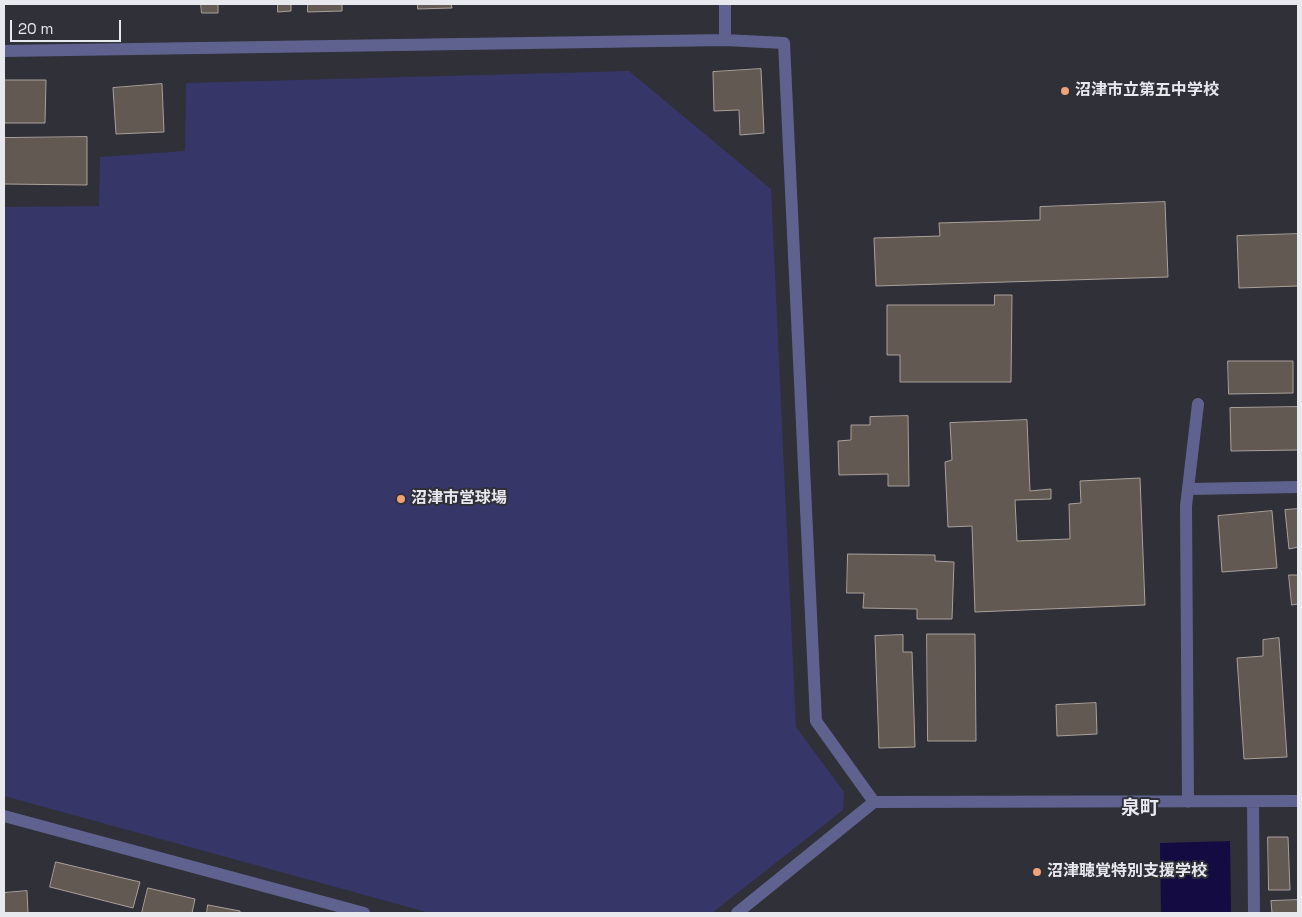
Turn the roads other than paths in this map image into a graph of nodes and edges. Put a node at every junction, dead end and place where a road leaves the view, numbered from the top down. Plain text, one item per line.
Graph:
1 (724, 4) edge
2 (724, 40) junction
3 (4, 51) edge
4 (1198, 404) dead end
5 (1298, 487) edge
6 (1188, 489) junction
7 (1253, 801) junction
8 (1298, 801) edge
9 (874, 802) junction
10 (1188, 802) junction
11 (4, 816) edge
12 (364, 913) edge
13 (737, 913) edge
14 (1254, 913) edge

1 - 2 street
2 - 3 street
2 - 9 street
4 - 6 street
5 - 6 street
6 - 10 street
7 - 8 street
7 - 10 street
7 - 14 street
9 - 10 street
9 - 13 street
11 - 12 street

